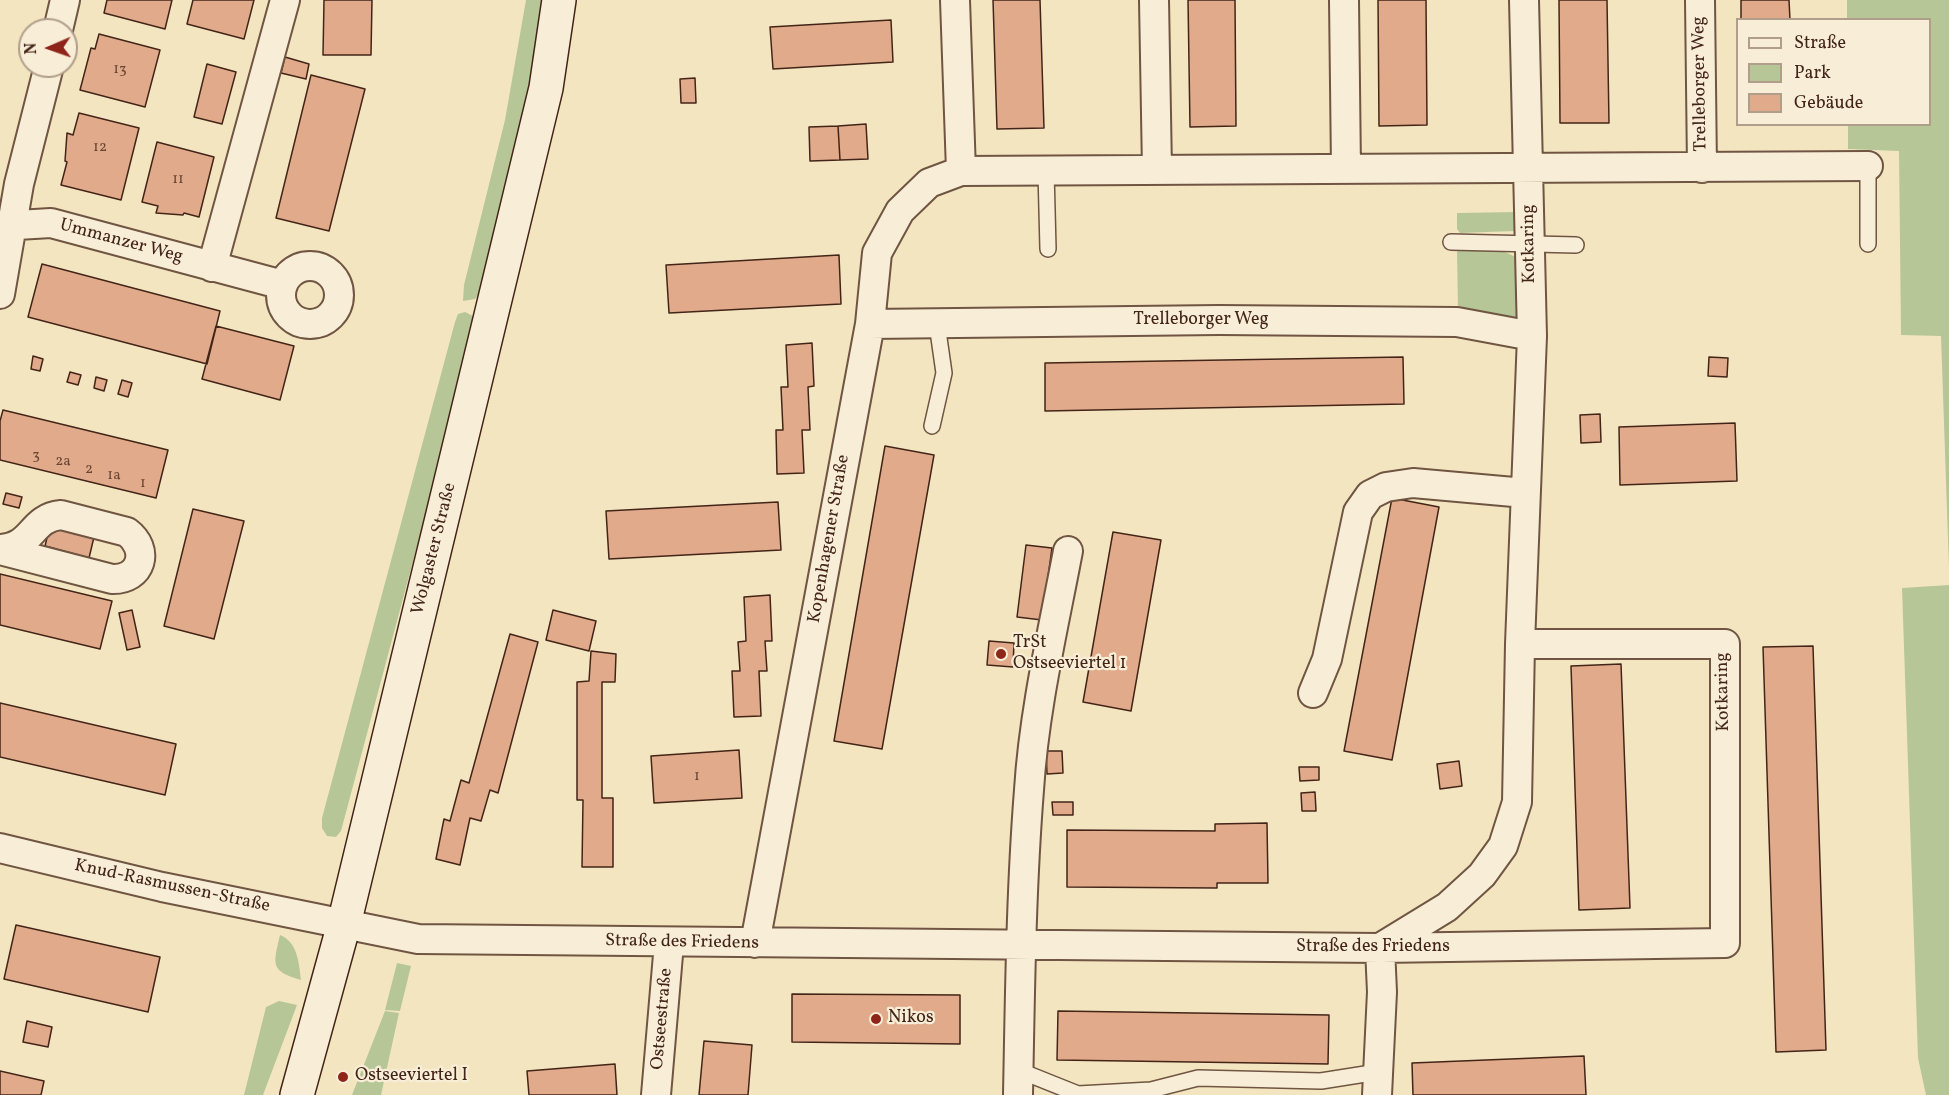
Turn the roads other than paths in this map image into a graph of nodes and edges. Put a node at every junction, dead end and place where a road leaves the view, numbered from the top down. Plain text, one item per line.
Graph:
1 (66, 0) edge
2 (285, 0) edge
3 (560, 0) edge
4 (955, 0) edge
5 (1154, 0) edge
6 (1344, 0) edge
7 (1524, 0) edge
8 (1700, 0) edge
9 (61, 18) edge
10 (46, 78) edge
11 (1868, 166) joint
12 (1529, 168) junction
13 (1702, 168) junction
14 (1347, 169) junction
15 (961, 171) junction
16 (1046, 171) junction
17 (1157, 171) junction
18 (6, 226) edge
19 (1451, 242) dead end
20 (1530, 243) junction
21 (1869, 244) dead end
22 (1576, 245) dead end
23 (1048, 249) dead end
24 (212, 267) junction
25 (282, 285) dead end
26 (0, 294) edge
27 (870, 324) junction
28 (937, 324) junction
29 (1532, 336) junction
30 (932, 426) dead end
31 (1525, 493) junction
32 (1068, 551) dead end
33 (1520, 644) junction
34 (1313, 693) dead end
35 (0, 848) edge
36 (344, 924) junction
37 (669, 943) junction
38 (1725, 943) joint
39 (755, 944) junction
40 (1021, 946) junction
41 (1380, 948) junction
42 (1018, 1083) edge
43 (1378, 1083) edge
44 (297, 1095) edge
45 (656, 1095) edge

1 - 9 street
2 - 24 street
3 - 36 main road, Wolgaster Straße
4 - 15 street
5 - 17 street
6 - 14 street
7 - 12 street
8 - 13 street, Trelleborger Weg
10 - 18 street
11 - 13 street, Trelleborger Weg
11 - 21 lane
12 - 13 street, Trelleborger Weg
12 - 14 street, Trelleborger Weg
12 - 20 street, Kotkaring
14 - 17 street, Trelleborger Weg
15 - 16 street, Trelleborger Weg
15 - 27 street, Kopenhagener Straße
16 - 17 street, Trelleborger Weg
16 - 23 lane
18 - 24 street, Ummanzer Weg
18 - 26 street
19 - 20 lane
20 - 22 lane
20 - 29 street, Kotkaring
24 - 25 street, Ummanzer Weg
27 - 28 street, Trelleborger Weg
27 - 39 street, Kopenhagener Straße
28 - 29 street, Trelleborger Weg
28 - 30 lane
29 - 31 street, Kotkaring
31 - 33 street, Kotkaring
31 - 34 street
32 - 40 street
33 - 38 street, Kotkaring
33 - 41 street, Kotkaring
35 - 36 street, Knud-Rasmussen-Straße
36 - 37 street, Straße des Friedens
36 - 44 main road, Wolgaster Straße
37 - 39 street, Straße des Friedens
37 - 45 street, Ostseestraße
38 - 41 street, Straße des Friedens
39 - 40 street, Straße des Friedens
40 - 41 street, Straße des Friedens
40 - 42 street
41 - 43 street
42 - 43 lane

